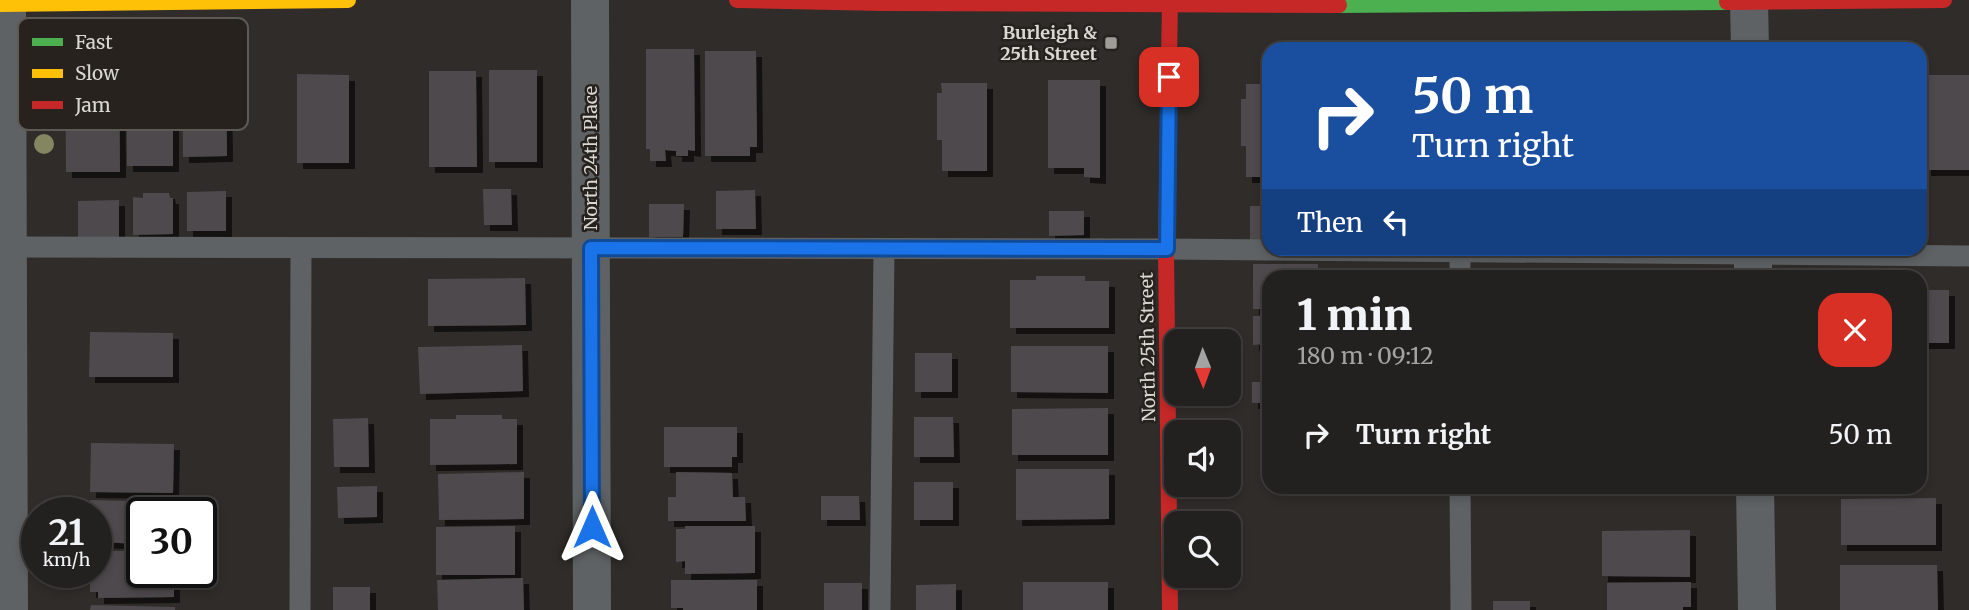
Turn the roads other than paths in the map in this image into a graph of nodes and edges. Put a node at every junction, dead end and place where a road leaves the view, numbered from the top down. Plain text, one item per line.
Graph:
1 (297, 0) edge
2 (348, 0) edge
3 (590, 0) edge
4 (737, 0) edge
5 (1944, 0) edge
6 (1749, 1) edge
7 (5, 2) edge
8 (882, 2) edge
9 (1170, 2) edge
10 (1454, 3) edge
11 (1750, 42) edge
12 (8, 247) junction
13 (301, 248) junction
14 (591, 248) junction
15 (884, 249) junction
16 (1167, 249) junction
17 (1262, 250) edge
18 (1586, 256) edge
19 (1969, 256) edge
20 (1753, 260) edge
21 (1460, 494) edge
22 (1755, 494) edge
23 (4, 564) edge
24 (9, 610) edge
25 (300, 610) edge
26 (592, 610) edge
27 (880, 610) edge
28 (1170, 610) edge
29 (1461, 610) edge
30 (1757, 610) edge

1 - 2 main road
1 - 7 main road
3 - 14 street, North 24th Place
4 - 8 main road
5 - 6 main road
6 - 10 main road
6 - 11 street
7 - 12 street
8 - 9 main road
9 - 10 main road
9 - 16 main road, North 25th Street
12 - 13 lane
12 - 23 street
13 - 14 lane
13 - 25 lane
14 - 15 lane
14 - 26 street, North 24th Place
15 - 16 lane
15 - 27 lane
16 - 17 lane
16 - 28 main road, North 25th Street
18 - 20 lane
19 - 20 lane
21 - 29 lane
22 - 30 street
23 - 24 street

